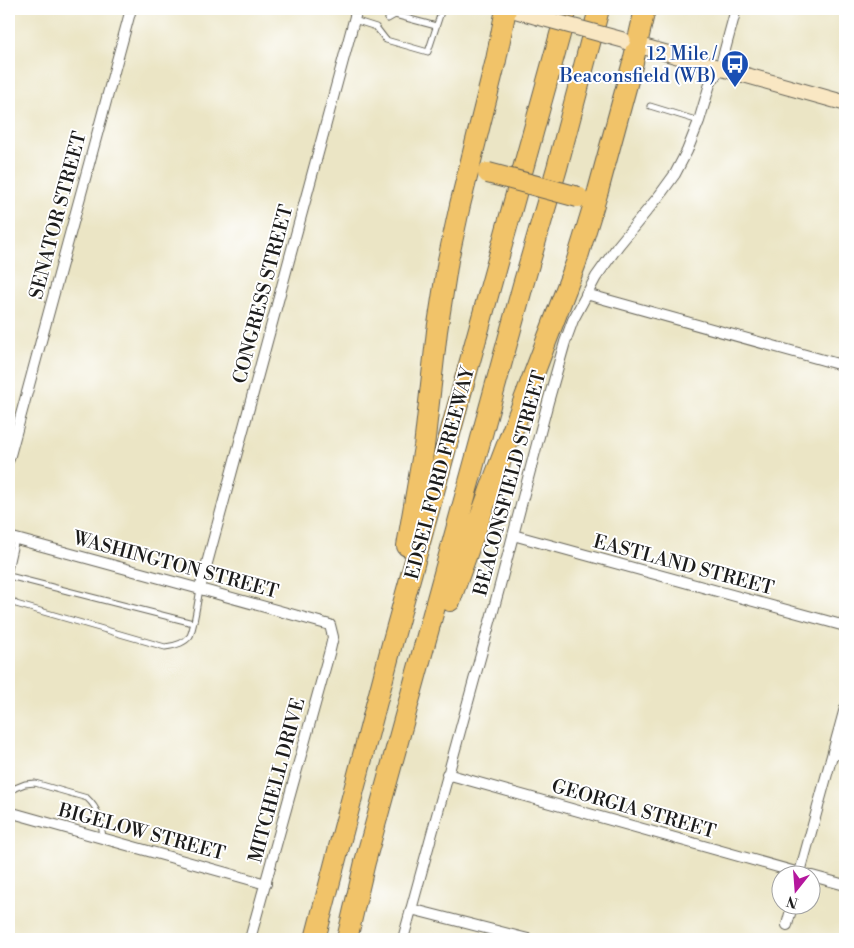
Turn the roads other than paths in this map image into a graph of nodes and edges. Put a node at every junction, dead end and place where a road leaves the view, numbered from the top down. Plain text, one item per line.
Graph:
1 (131, 9) edge
2 (357, 9) edge
3 (442, 9) edge
4 (506, 9) edge
5 (510, 9) edge
6 (567, 9) edge
7 (598, 9) edge
8 (645, 9) edge
9 (736, 9) edge
10 (396, 12) edge
11 (388, 19) dead end
12 (354, 20) junction
13 (382, 23) dead end
14 (436, 26) junction
15 (376, 27) junction
16 (630, 42) junction
17 (720, 68) junction
18 (845, 103) edge
19 (650, 106) dead end
20 (700, 121) junction
21 (472, 156) junction
22 (598, 190) junction
23 (586, 294) junction
24 (845, 366) edge
25 (9, 460) edge
26 (513, 535) junction
27 (12, 538) edge
28 (9, 570) edge
29 (9, 576) edge
30 (200, 588) junction
31 (9, 598) edge
32 (193, 623) junction
33 (845, 626) edge
34 (332, 630) joint
35 (392, 644) junction
36 (845, 708) edge
37 (833, 753) junction
38 (845, 756) edge
39 (448, 774) junction
40 (9, 794) edge
41 (9, 812) edge
42 (103, 839) junction
43 (365, 862) junction
44 (772, 866) edge
45 (802, 866) edge
46 (822, 879) edge
47 (266, 884) junction
48 (845, 885) edge
49 (411, 909) junction
50 (789, 916) edge
51 (787, 925) dead end
52 (250, 939) edge
53 (315, 939) edge
54 (347, 939) edge
55 (403, 939) edge
56 (528, 939) edge

1 - 25 street, SENATOR STREET
2 - 12 street, CONGRESS STREET
3 - 14 lane
4 - 21 highway
5 - 16 main road, bridge
6 - 35 highway, EDSEL FORD FREEWAY
7 - 43 highway, EDSEL FORD FREEWAY
8 - 16 highway
9 - 17 street, BEACONSFIELD STREET
10 - 11 lane
10 - 14 lane
12 - 15 lane
12 - 30 street, CONGRESS STREET
13 - 15 lane
14 - 15 lane
16 - 17 main road
16 - 22 highway
17 - 18 main road
17 - 20 street, BEACONSFIELD STREET
19 - 20 lane
20 - 23 street, BEACONSFIELD STREET
21 - 22 highway, bridge
21 - 35 highway
22 - 43 highway
23 - 24 street
23 - 26 street, BEACONSFIELD STREET
26 - 33 street, EASTLAND STREET
26 - 39 street, BEACONSFIELD STREET
27 - 28 lane
27 - 30 street, WASHINGTON STREET
29 - 32 lane
30 - 32 lane
30 - 34 street, WASHINGTON STREET
31 - 32 lane
34 - 47 street, MITCHELL DRIVE
35 - 53 highway, EDSEL FORD FREEWAY
36 - 37 street
37 - 38 street
37 - 45 street
39 - 44 street, GEORGIA STREET
39 - 49 street, BEACONSFIELD STREET
40 - 42 lane
41 - 42 street, BIGELOW STREET
42 - 47 street, BIGELOW STREET
43 - 54 highway, EDSEL FORD FREEWAY
46 - 48 street, GEORGIA STREET
47 - 52 street, MITCHELL DRIVE
49 - 55 street, BEACONSFIELD STREET
49 - 56 street
50 - 51 street

